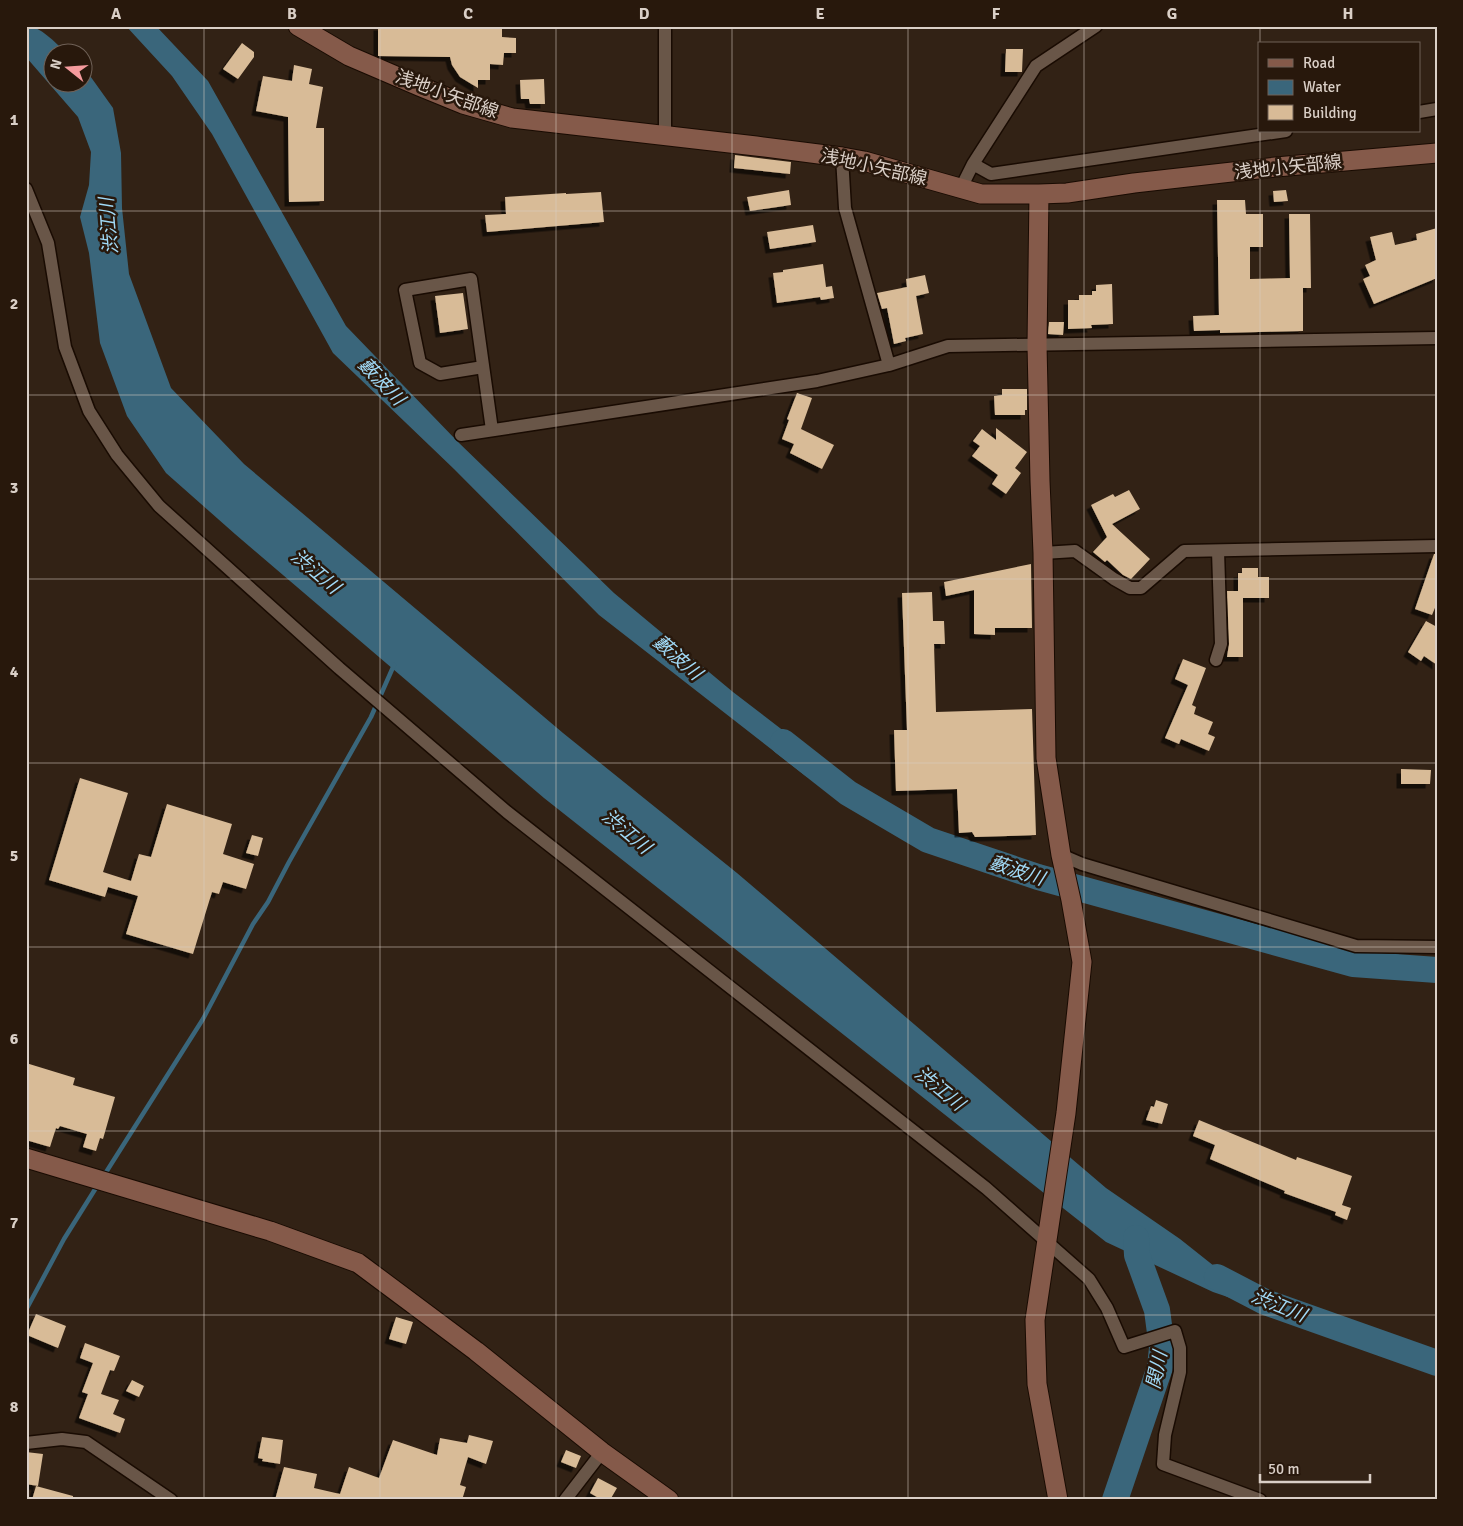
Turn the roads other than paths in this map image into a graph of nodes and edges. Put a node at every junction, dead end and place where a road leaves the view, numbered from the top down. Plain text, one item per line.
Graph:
1 (298, 26) edge
2 (665, 26) edge
3 (1096, 26) edge
4 (1437, 109) edge
5 (1420, 112) edge
6 (1279, 132) edge
7 (665, 135) junction
8 (1437, 153) edge
9 (842, 157) junction
10 (973, 164) junction
11 (960, 188) junction
12 (26, 189) edge
13 (1039, 194) junction
14 (1437, 338) edge
15 (1037, 345) junction
16 (890, 365) junction
17 (483, 367) junction
18 (492, 430) junction
19 (460, 435) dead end
20 (1437, 546) edge
21 (1218, 551) junction
22 (1043, 553) junction
23 (1216, 660) dead end
24 (1062, 861) junction
25 (1437, 947) edge
26 (26, 1158) edge
27 (1048, 1237) junction
28 (26, 1443) edge
29 (602, 1452) junction
30 (171, 1500) edge
31 (565, 1500) edge
32 (669, 1500) edge
33 (1058, 1500) edge
34 (1260, 1500) edge

1 - 7 street, 浅地小矢部線
2 - 7 street
3 - 10 street
4 - 5 street
6 - 10 street
7 - 9 street, 浅地小矢部線
8 - 13 street, 浅地小矢部線
9 - 11 street, 浅地小矢部線
9 - 16 street
10 - 11 street
11 - 13 street, 浅地小矢部線
12 - 27 street
13 - 15 street
14 - 15 street
15 - 16 street
15 - 22 street
16 - 18 street
17 - 17 street
17 - 18 street
18 - 19 street
20 - 21 street
21 - 22 street
21 - 23 street
22 - 24 street
24 - 25 street
24 - 27 street
26 - 29 street
27 - 33 street
27 - 34 street
28 - 30 street
29 - 31 street
29 - 32 street

